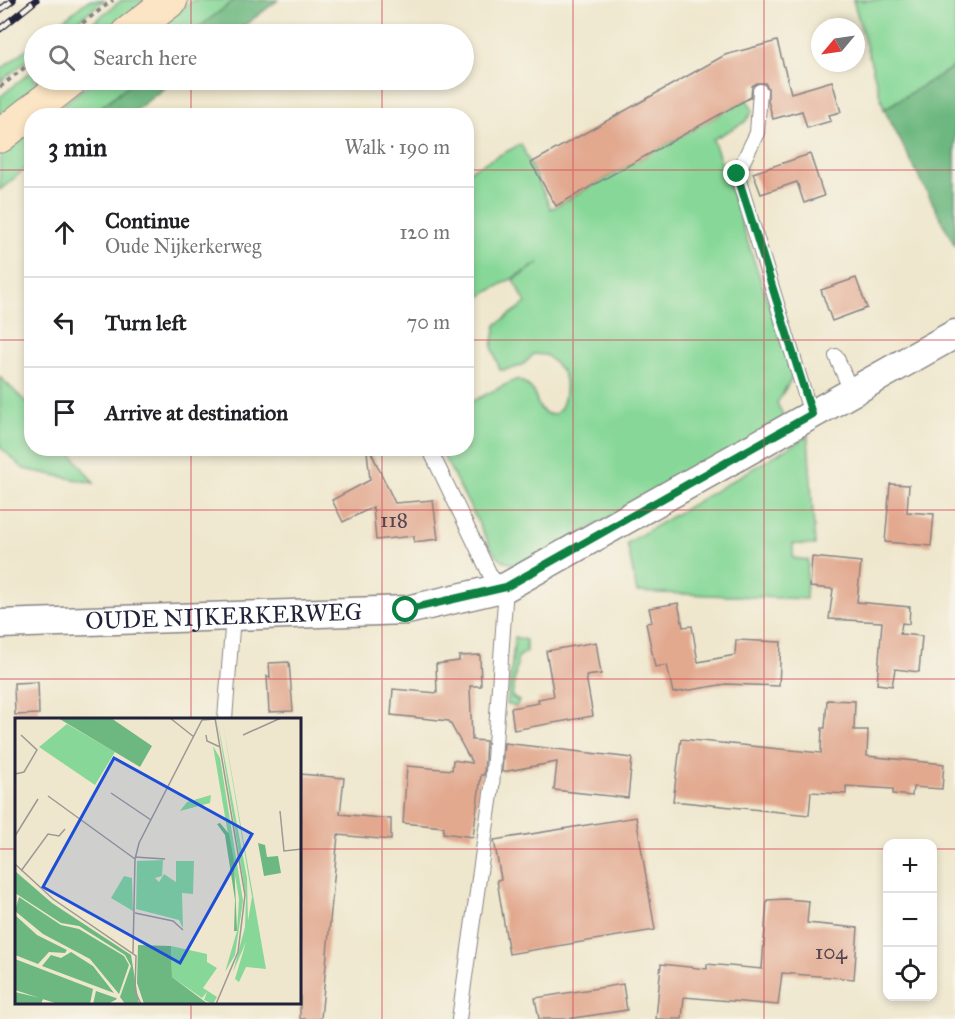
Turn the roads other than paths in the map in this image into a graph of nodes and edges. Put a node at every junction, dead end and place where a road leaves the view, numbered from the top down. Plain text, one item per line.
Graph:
1 (171, 0) edge
2 (141, 24) edge
3 (58, 90) edge
4 (760, 91) dead end
5 (36, 108) edge
6 (24, 117) edge
7 (0, 136) edge
8 (955, 334) edge
9 (836, 356) dead end
10 (851, 391) junction
11 (812, 414) junction
12 (433, 456) edge
13 (502, 588) junction
14 (233, 616) junction
15 (0, 624) edge
16 (225, 718) edge
17 (459, 1019) edge

1 - 2 street
3 - 5 street
4 - 11 lane
6 - 7 street
8 - 10 street, OUDE NIJKERKERWEG
9 - 10 lane
10 - 11 street, OUDE NIJKERKERWEG
11 - 13 street, OUDE NIJKERKERWEG
12 - 13 lane
13 - 14 street, OUDE NIJKERKERWEG
13 - 17 lane
14 - 15 street, OUDE NIJKERKERWEG
14 - 16 lane

